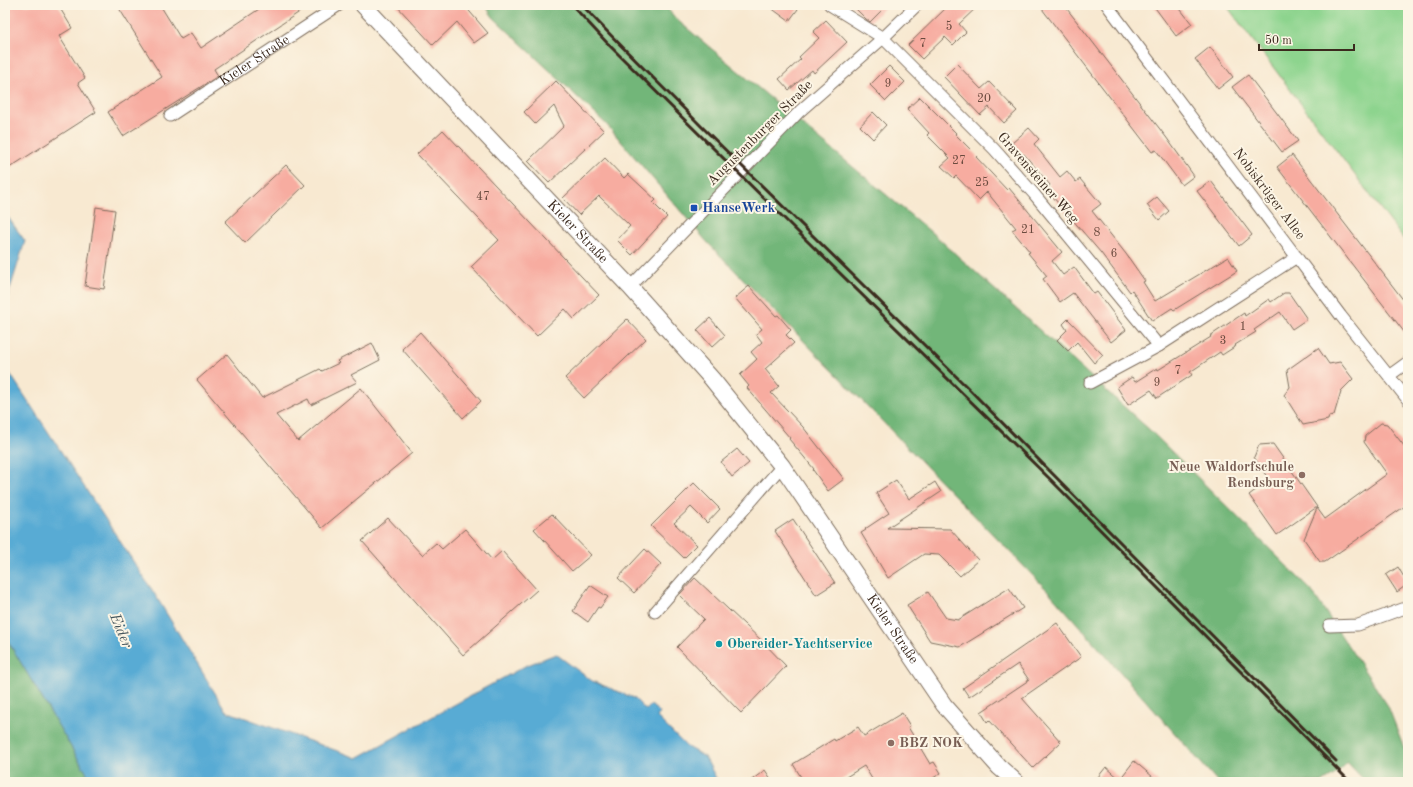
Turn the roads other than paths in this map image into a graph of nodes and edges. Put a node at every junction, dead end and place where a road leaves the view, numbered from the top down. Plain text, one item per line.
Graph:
1 (339, 5) edge
2 (363, 5) edge
3 (830, 5) edge
4 (917, 5) edge
5 (1107, 5) edge
6 (883, 38) junction
7 (170, 116) dead end
8 (1297, 257) junction
9 (630, 287) junction
10 (1159, 346) junction
11 (1408, 362) edge
12 (1390, 376) junction
13 (1090, 383) dead end
14 (1408, 400) edge
15 (782, 466) junction
16 (1408, 607) edge
17 (655, 612) dead end
18 (1329, 626) dead end
19 (1016, 782) edge

1 - 7 street, Kieler Straße
2 - 9 main road, Kieler Straße
3 - 6 street, Gravensteiner Weg
4 - 6 street, Augustenburger Straße
5 - 8 street, Nobiskrüger Allee
6 - 9 street, Augustenburger Straße
6 - 10 street, Gravensteiner Weg
8 - 10 street
8 - 12 street, Nobiskrüger Allee
9 - 15 main road, Kieler Straße
10 - 13 street
11 - 12 street
12 - 14 street, Nobiskrüger Allee
15 - 17 street
15 - 19 main road, Kieler Straße
16 - 18 street

